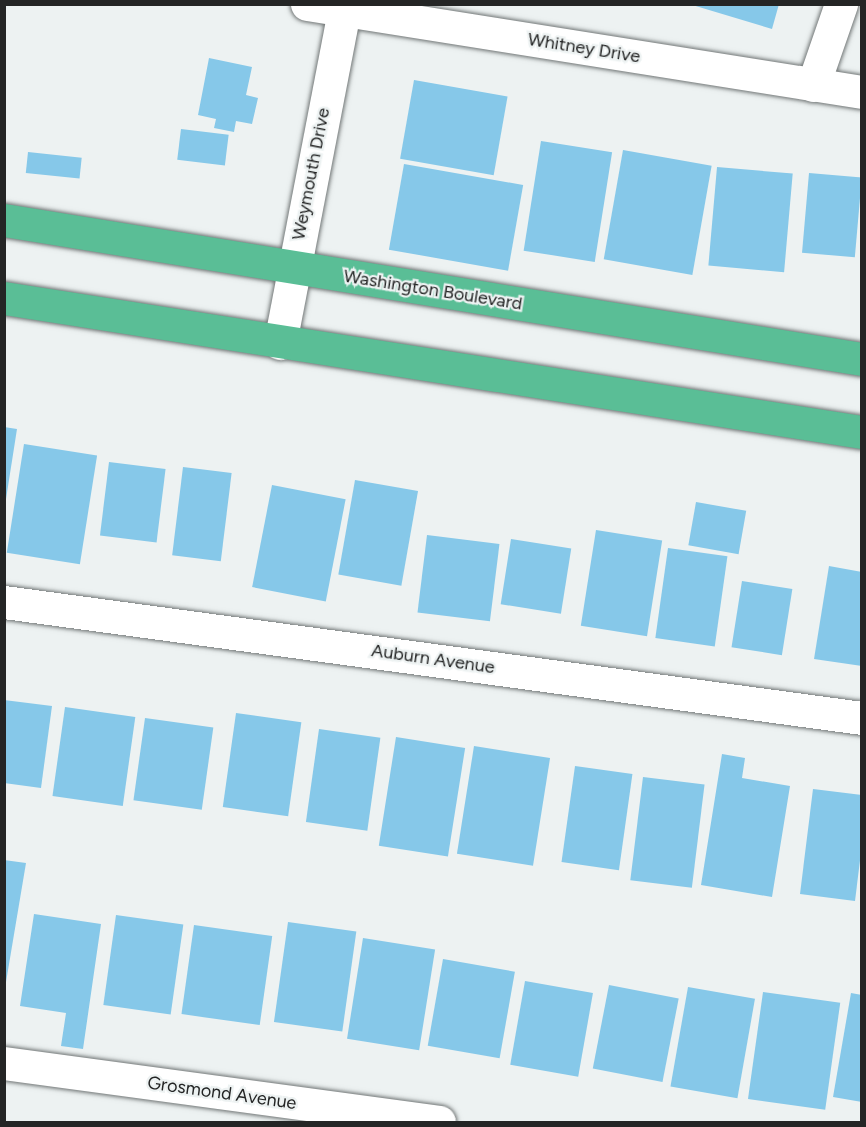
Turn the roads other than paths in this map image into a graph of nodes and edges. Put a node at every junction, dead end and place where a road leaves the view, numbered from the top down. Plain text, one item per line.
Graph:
1 (307, 4) edge
2 (841, 4) edge
3 (344, 7) edge
4 (813, 85) junction
5 (861, 92) edge
6 (4, 220) edge
7 (294, 267) junction
8 (4, 298) edge
9 (280, 343) junction
10 (861, 359) edge
11 (861, 432) edge
12 (4, 602) edge
13 (861, 718) edge
14 (4, 1063) edge
15 (440, 1122) edge

1 - 3 street, Whitney Drive
2 - 4 street
3 - 4 street, Whitney Drive
3 - 7 street, Weymouth Drive
4 - 5 street, Whitney Drive
6 - 7 highway, Washington Boulevard
7 - 9 street, Weymouth Drive
7 - 10 highway, Washington Boulevard
8 - 9 highway
9 - 11 highway
12 - 13 street, Auburn Avenue
14 - 15 street, Grosmond Avenue

